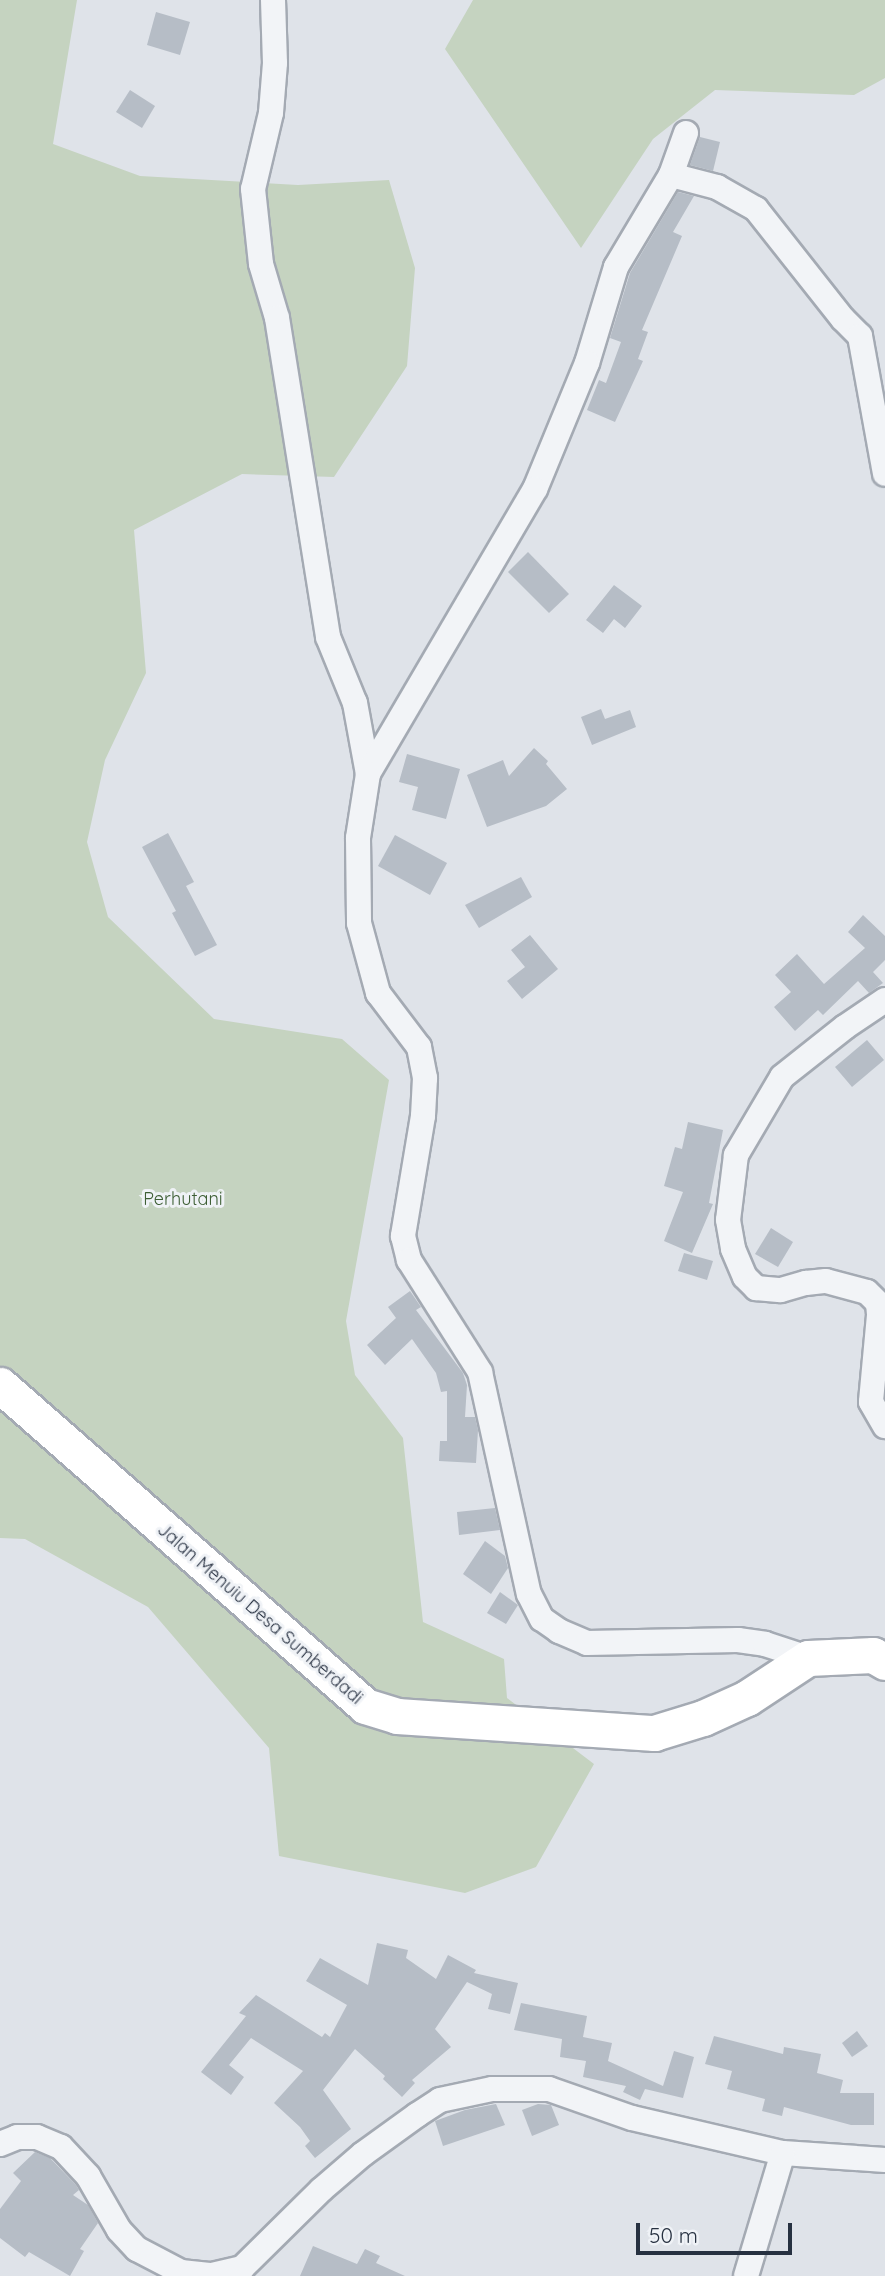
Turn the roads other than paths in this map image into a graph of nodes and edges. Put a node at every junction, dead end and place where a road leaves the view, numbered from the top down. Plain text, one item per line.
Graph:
1 (272, 0) edge
2 (686, 133) dead end
3 (670, 175) junction
4 (885, 474) edge
5 (368, 774) junction
6 (885, 1000) edge
7 (0, 1385) edge
8 (885, 1426) edge
9 (808, 1658) junction
10 (885, 1662) edge
11 (0, 2144) edge
12 (885, 2160) edge
13 (777, 2172) junction
14 (213, 2276) edge
15 (746, 2276) edge

1 - 5 street
2 - 3 street
3 - 4 street
3 - 5 street
5 - 9 street
6 - 8 street
7 - 9 street, Jalan Menuiu Desa Sumberdadi
9 - 10 street
11 - 14 street
12 - 13 street
13 - 14 street
13 - 15 street

